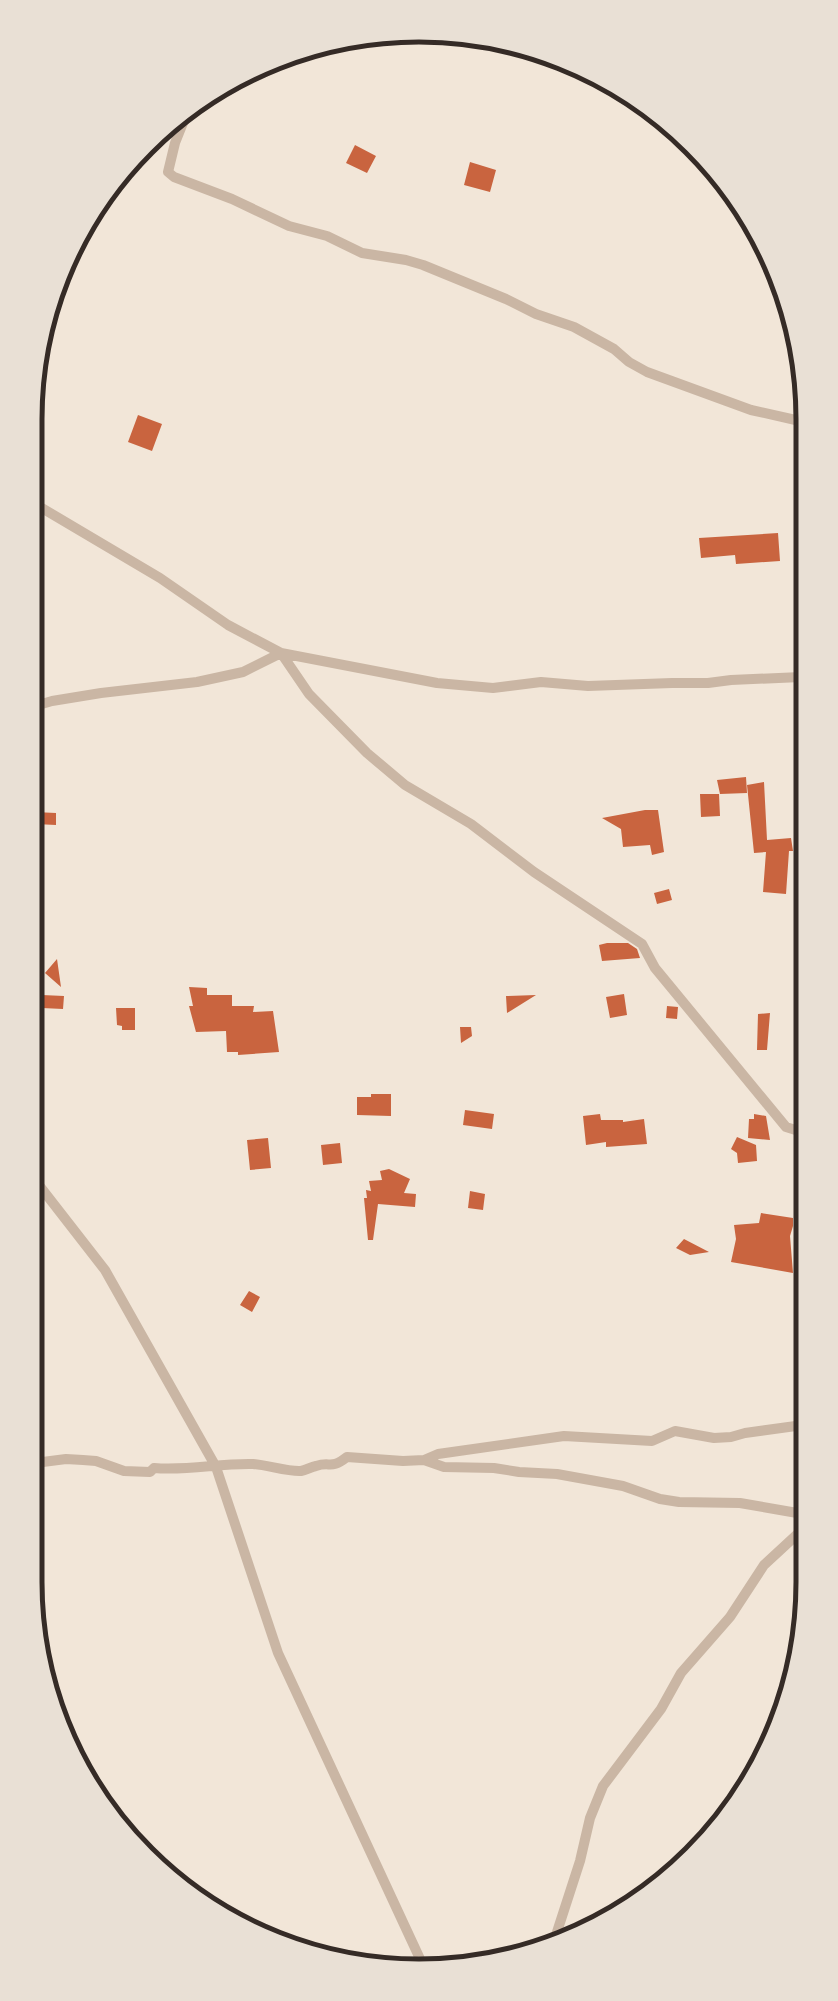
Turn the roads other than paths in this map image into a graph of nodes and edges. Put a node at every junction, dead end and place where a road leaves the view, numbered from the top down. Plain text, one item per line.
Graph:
1 (181, 126) edge
2 (796, 420) edge
3 (42, 508) edge
4 (281, 653) junction
5 (796, 677) edge
6 (42, 704) edge
7 (796, 1130) edge
8 (42, 1189) edge
9 (796, 1426) edge
10 (424, 1460) junction
11 (42, 1462) edge
12 (216, 1467) junction
13 (796, 1512) edge
14 (796, 1536) edge
15 (557, 1932) edge
16 (420, 1959) edge

1 - 2 street
3 - 4 street
4 - 5 street
4 - 6 street
4 - 7 street
8 - 12 street
9 - 10 street
10 - 12 street
10 - 13 street
11 - 12 street
12 - 16 street
14 - 15 street

